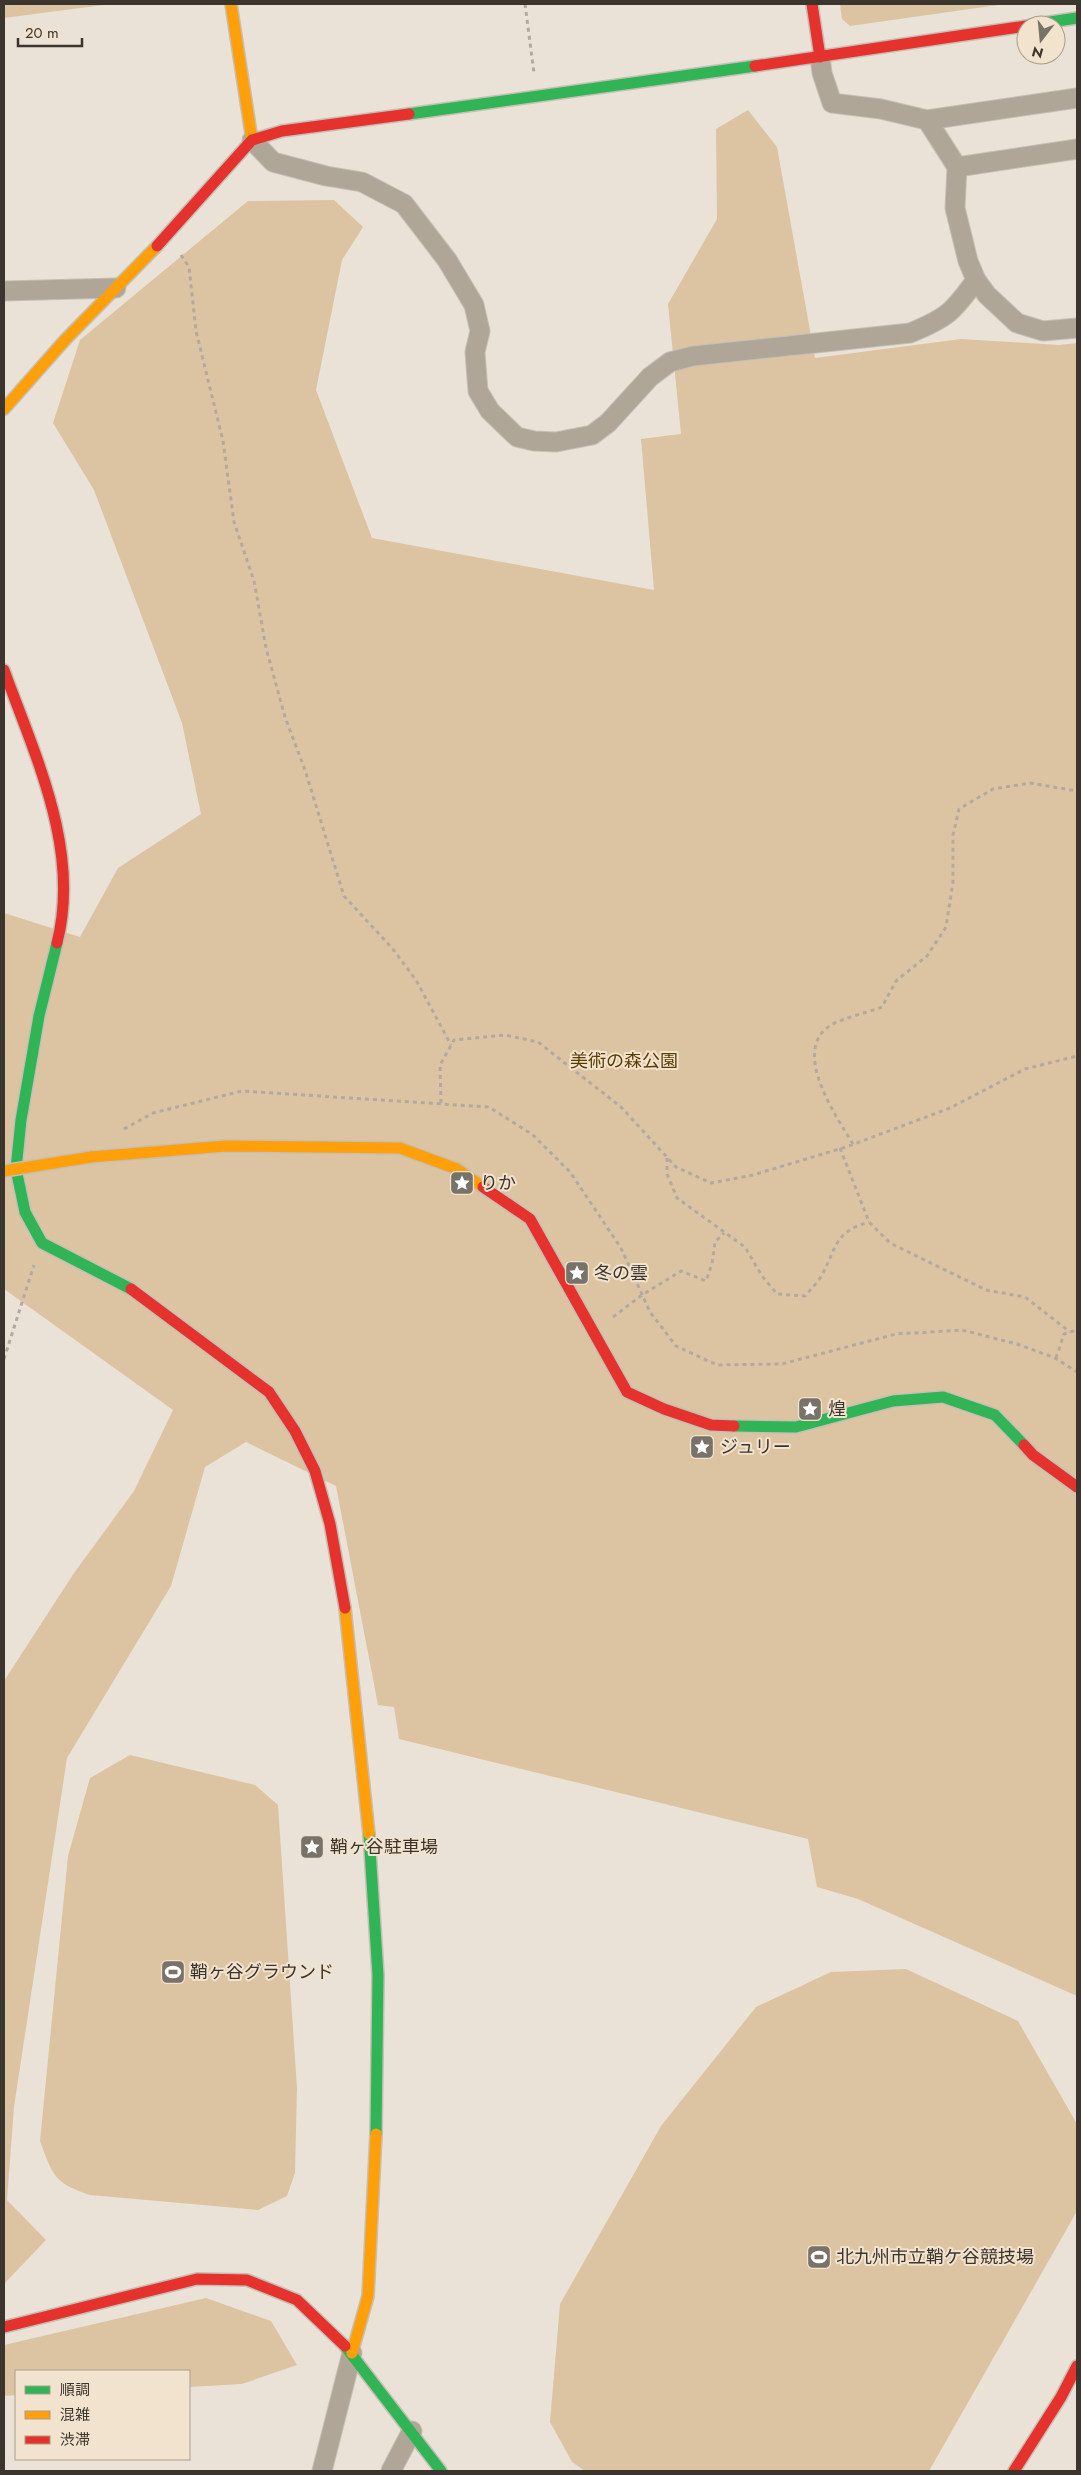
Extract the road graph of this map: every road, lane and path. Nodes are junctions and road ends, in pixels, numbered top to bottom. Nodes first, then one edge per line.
1 (232, 4) edge
2 (525, 4) edge
3 (812, 4) edge
4 (1016, 28) edge
5 (820, 57) junction
6 (535, 76) dead end
7 (1077, 98) edge
8 (928, 120) junction
9 (252, 140) junction
10 (1077, 149) edge
11 (957, 167) junction
12 (168, 234) junction
13 (976, 280) junction
14 (116, 288) junction
15 (4, 291) edge
16 (1077, 328) edge
17 (4, 409) edge
18 (4, 670) edge
19 (1077, 791) edge
20 (451, 1045) junction
21 (1077, 1056) edge
22 (441, 1103) junction
23 (853, 1144) junction
24 (840, 1148) junction
25 (115, 1155) junction
26 (667, 1157) junction
27 (4, 1171) edge
28 (869, 1222) junction
29 (724, 1233) junction
30 (42, 1243) junction
31 (642, 1295) junction
32 (1077, 1330) edge
33 (593, 1332) junction
34 (1070, 1332) junction
35 (1056, 1358) junction
36 (4, 1360) edge
37 (1077, 1372) edge
38 (1077, 1487) edge
39 (4, 2327) edge
40 (352, 2353) junction
41 (1077, 2366) edge
42 (412, 2431) junction
43 (322, 2471) edge
44 (391, 2471) edge
45 (441, 2471) edge
46 (1014, 2471) edge

1 - 9 street
2 - 6 path
3 - 5 street
4 - 5 street
5 - 8 street
5 - 9 street
7 - 8 street
8 - 11 street
9 - 12 street
9 - 13 street
10 - 11 street
11 - 13 street
12 - 14 street
12 - 20 path
13 - 16 street
14 - 15 street
14 - 17 street
18 - 30 street
19 - 23 path
20 - 22 path
20 - 26 path
21 - 23 path
22 - 25 path
22 - 31 path
23 - 24 path
24 - 26 path
24 - 28 path
25 - 27 street, bridge
25 - 33 street
26 - 29 path
28 - 29 path
28 - 34 path
29 - 31 path
30 - 36 path
30 - 40 street
31 - 33 path
31 - 35 path
32 - 34 path
33 - 38 street
34 - 35 path
35 - 37 path
39 - 40 street
40 - 42 street
40 - 43 street
41 - 46 street
42 - 44 street
42 - 45 street

